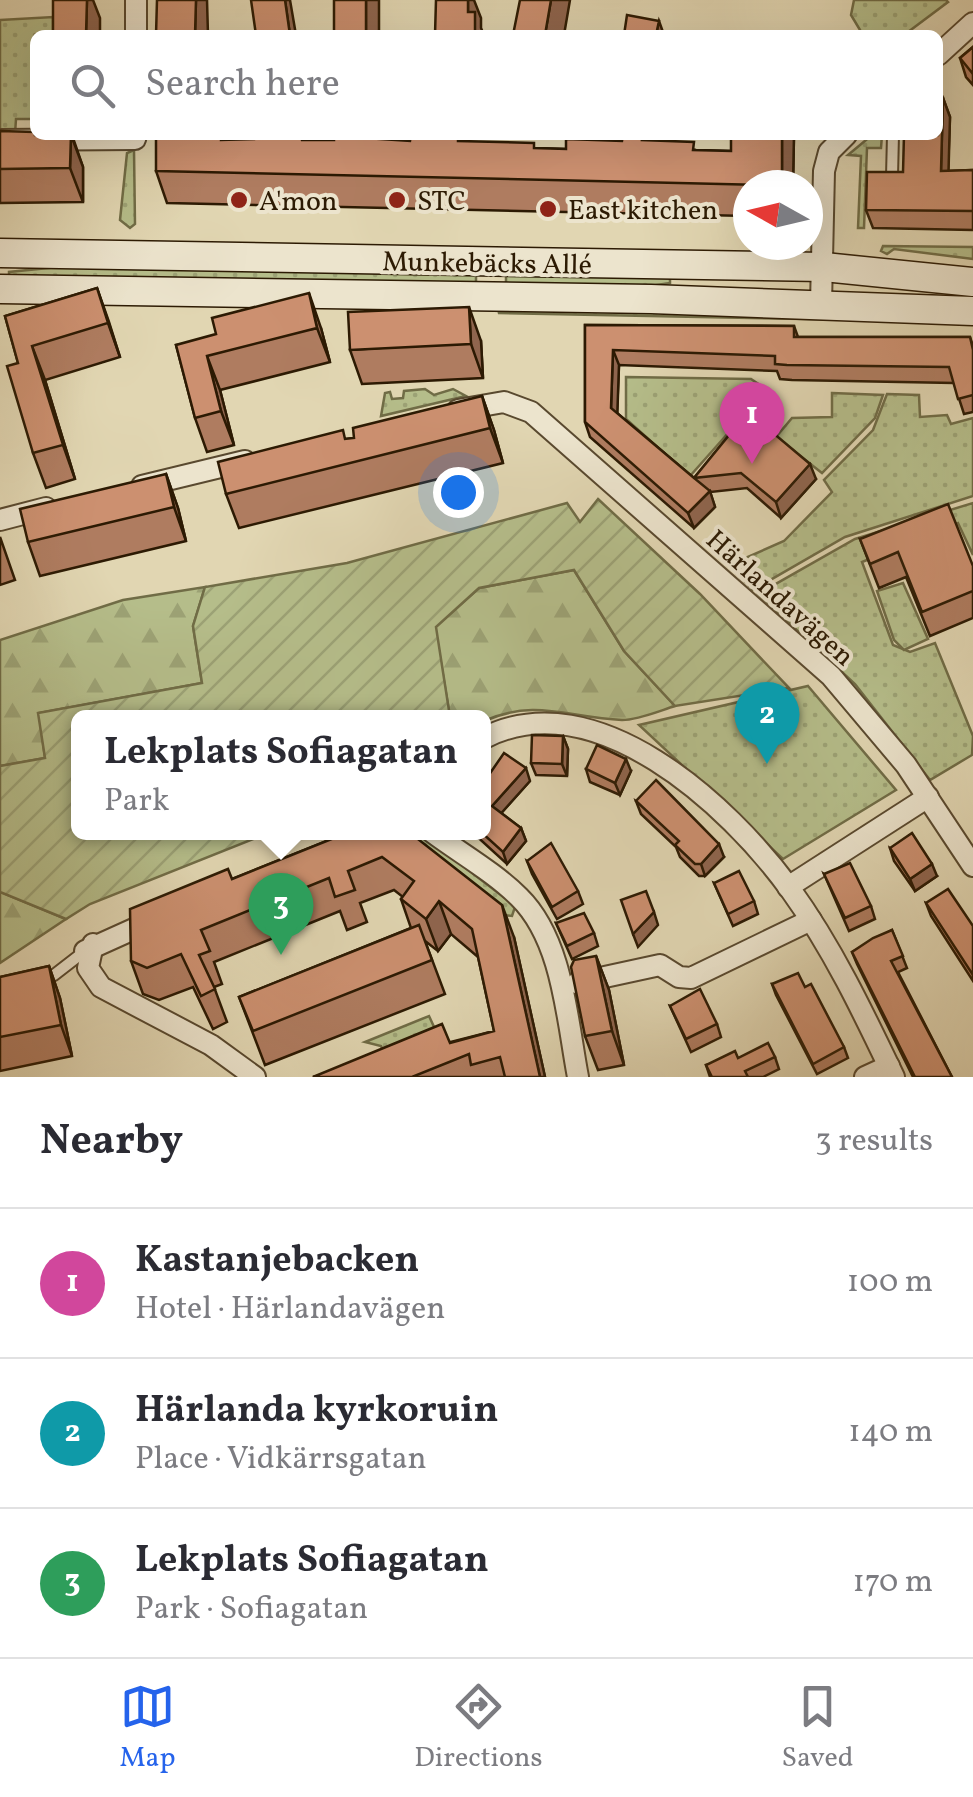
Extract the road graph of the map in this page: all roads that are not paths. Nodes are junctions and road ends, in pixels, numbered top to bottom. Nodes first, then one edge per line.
1 (136, 0) edge
2 (973, 23) edge
3 (136, 30) edge
4 (943, 50) edge
5 (0, 140) edge
6 (30, 140) edge
7 (841, 140) edge
8 (893, 140) edge
9 (892, 176) edge
10 (0, 253) edge
11 (824, 267) junction
12 (973, 282) edge
13 (0, 289) edge
14 (821, 304) junction
15 (973, 311) edge
16 (437, 414) edge
17 (260, 457) edge
18 (112, 492) edge
19 (62, 504) edge
20 (0, 520) edge
21 (491, 734) edge
22 (928, 797) junction
23 (443, 840) edge
24 (973, 866) edge
25 (788, 887) junction
26 (176, 911) edge
27 (811, 920) junction
28 (89, 948) junction
29 (18, 986) edge
30 (561, 986) junction
31 (891, 1072) edge
32 (255, 1077) edge
33 (578, 1077) edge
34 (866, 1077) edge

1 - 3 street
2 - 4 street
5 - 6 street
7 - 11 street
8 - 9 lane
10 - 11 street, Munkebäcks Allé
11 - 12 street, Munkebäcks Allé
11 - 14 street
13 - 14 street, Munkebäcks Allé
14 - 15 street, Munkebäcks Allé
16 - 22 street, Härlandavägen
17 - 18 street
19 - 20 street
21 - 25 street
22 - 24 street, Härlandavägen
22 - 25 street
23 - 30 street
25 - 27 street
26 - 28 street
27 - 30 street
27 - 31 street
28 - 29 lane
28 - 32 street
30 - 33 street
31 - 34 street

